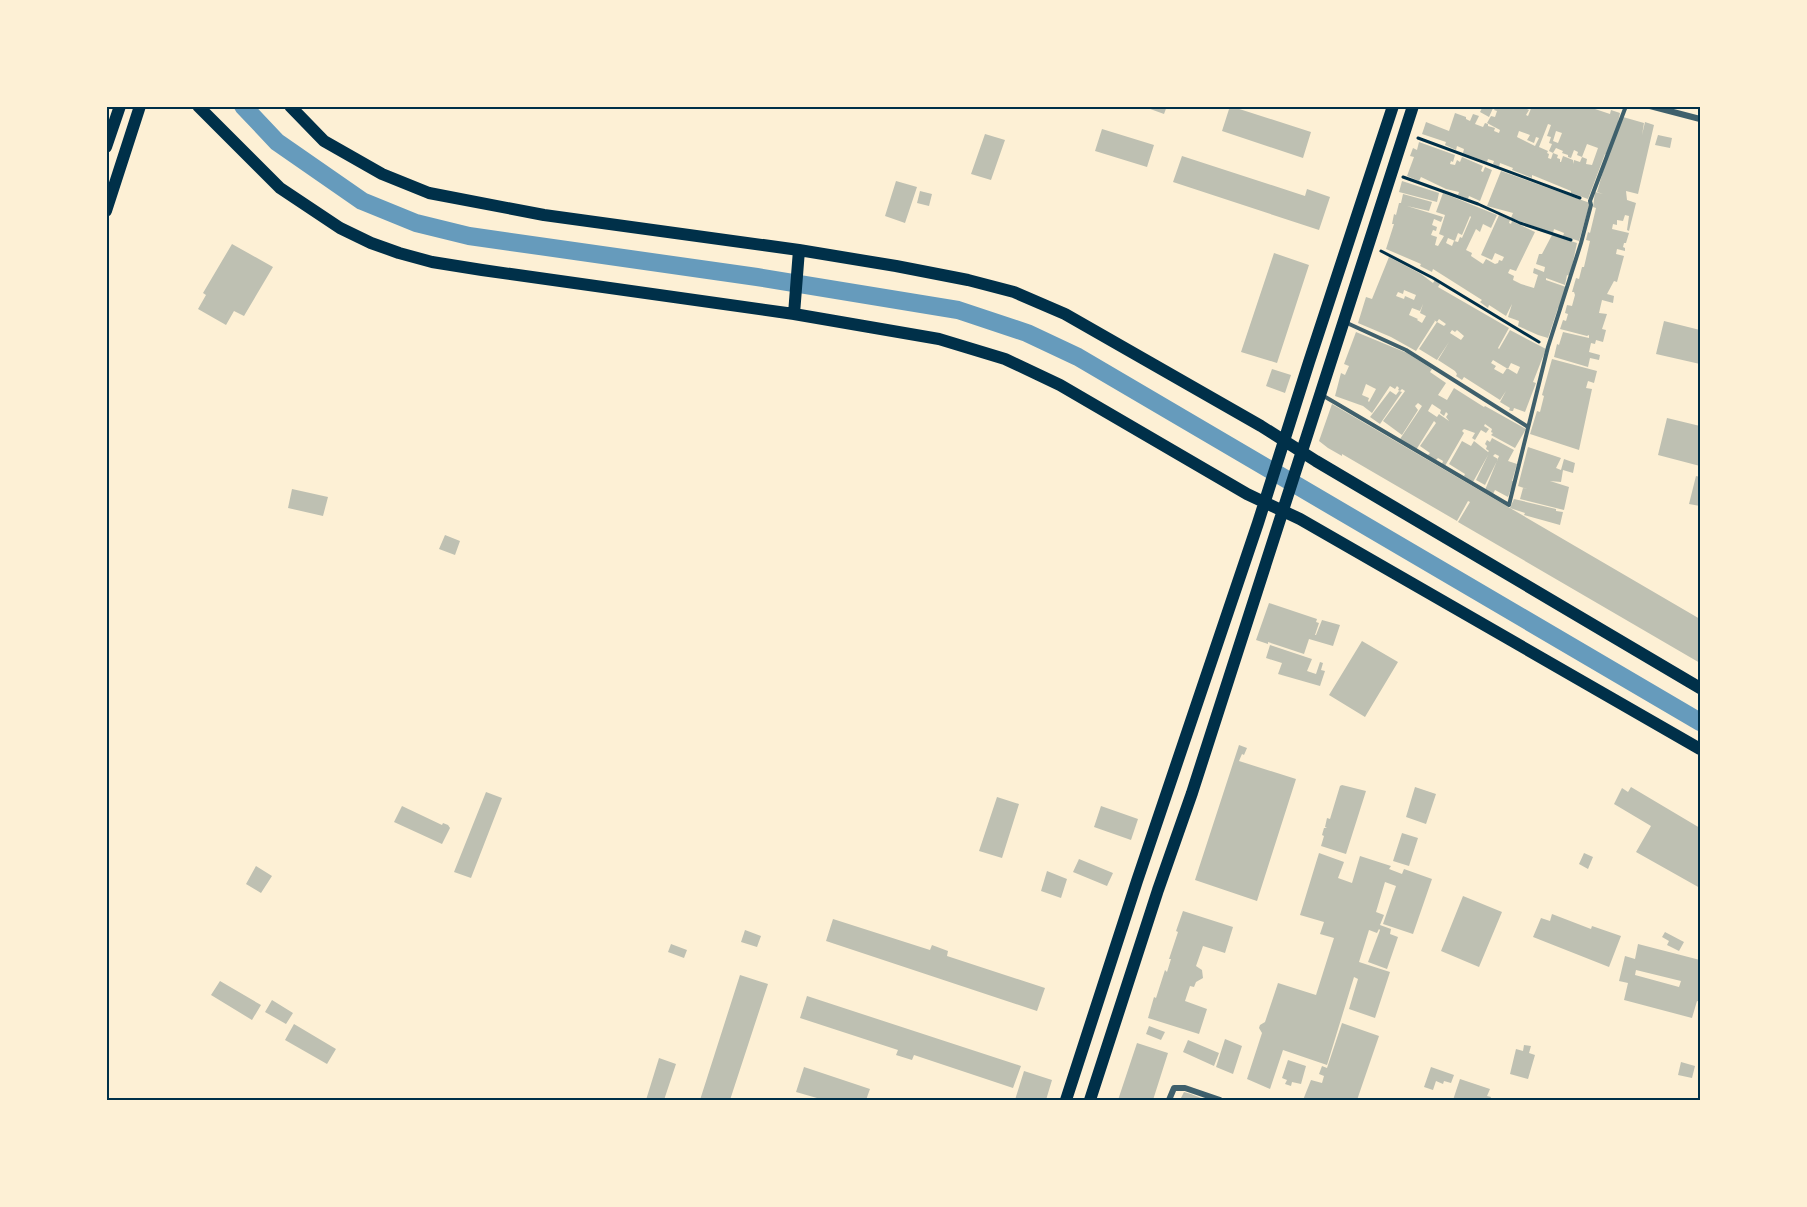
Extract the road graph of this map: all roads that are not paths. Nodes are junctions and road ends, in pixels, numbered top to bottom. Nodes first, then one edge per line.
1 (120, 106) edge
2 (140, 106) edge
3 (198, 106) edge
4 (290, 106) edge
5 (1393, 106) edge
6 (1413, 106) edge
7 (1626, 106) edge
8 (1650, 106) edge
9 (1701, 119) edge
10 (106, 147) edge
11 (106, 211) edge
12 (799, 256) junction
13 (795, 309) junction
14 (1344, 322) junction
15 (1321, 394) junction
16 (1528, 428) junction
17 (1284, 441) junction
18 (1302, 452) junction
19 (1264, 502) junction
20 (1282, 510) junction
21 (1701, 688) edge
22 (1701, 750) edge
23 (1137, 881) junction
24 (1158, 890) junction
25 (1066, 1101) edge
26 (1090, 1101) edge
27 (1169, 1101) edge
28 (1220, 1101) edge

1 - 10 main road
2 - 11 main road
3 - 13 main road
4 - 12 main road
5 - 17 main road
6 - 14 main road
7 - 16 lane
8 - 9 street
12 - 13 main road
12 - 17 main road
13 - 19 main road
14 - 15 main road
14 - 16 lane
15 - 16 lane
15 - 18 main road
17 - 18 main road
17 - 19 main road
18 - 20 main road
18 - 21 main road
19 - 20 main road
19 - 23 main road
20 - 22 main road
20 - 24 main road
23 - 24 main road
23 - 25 main road
24 - 26 main road
27 - 28 street

